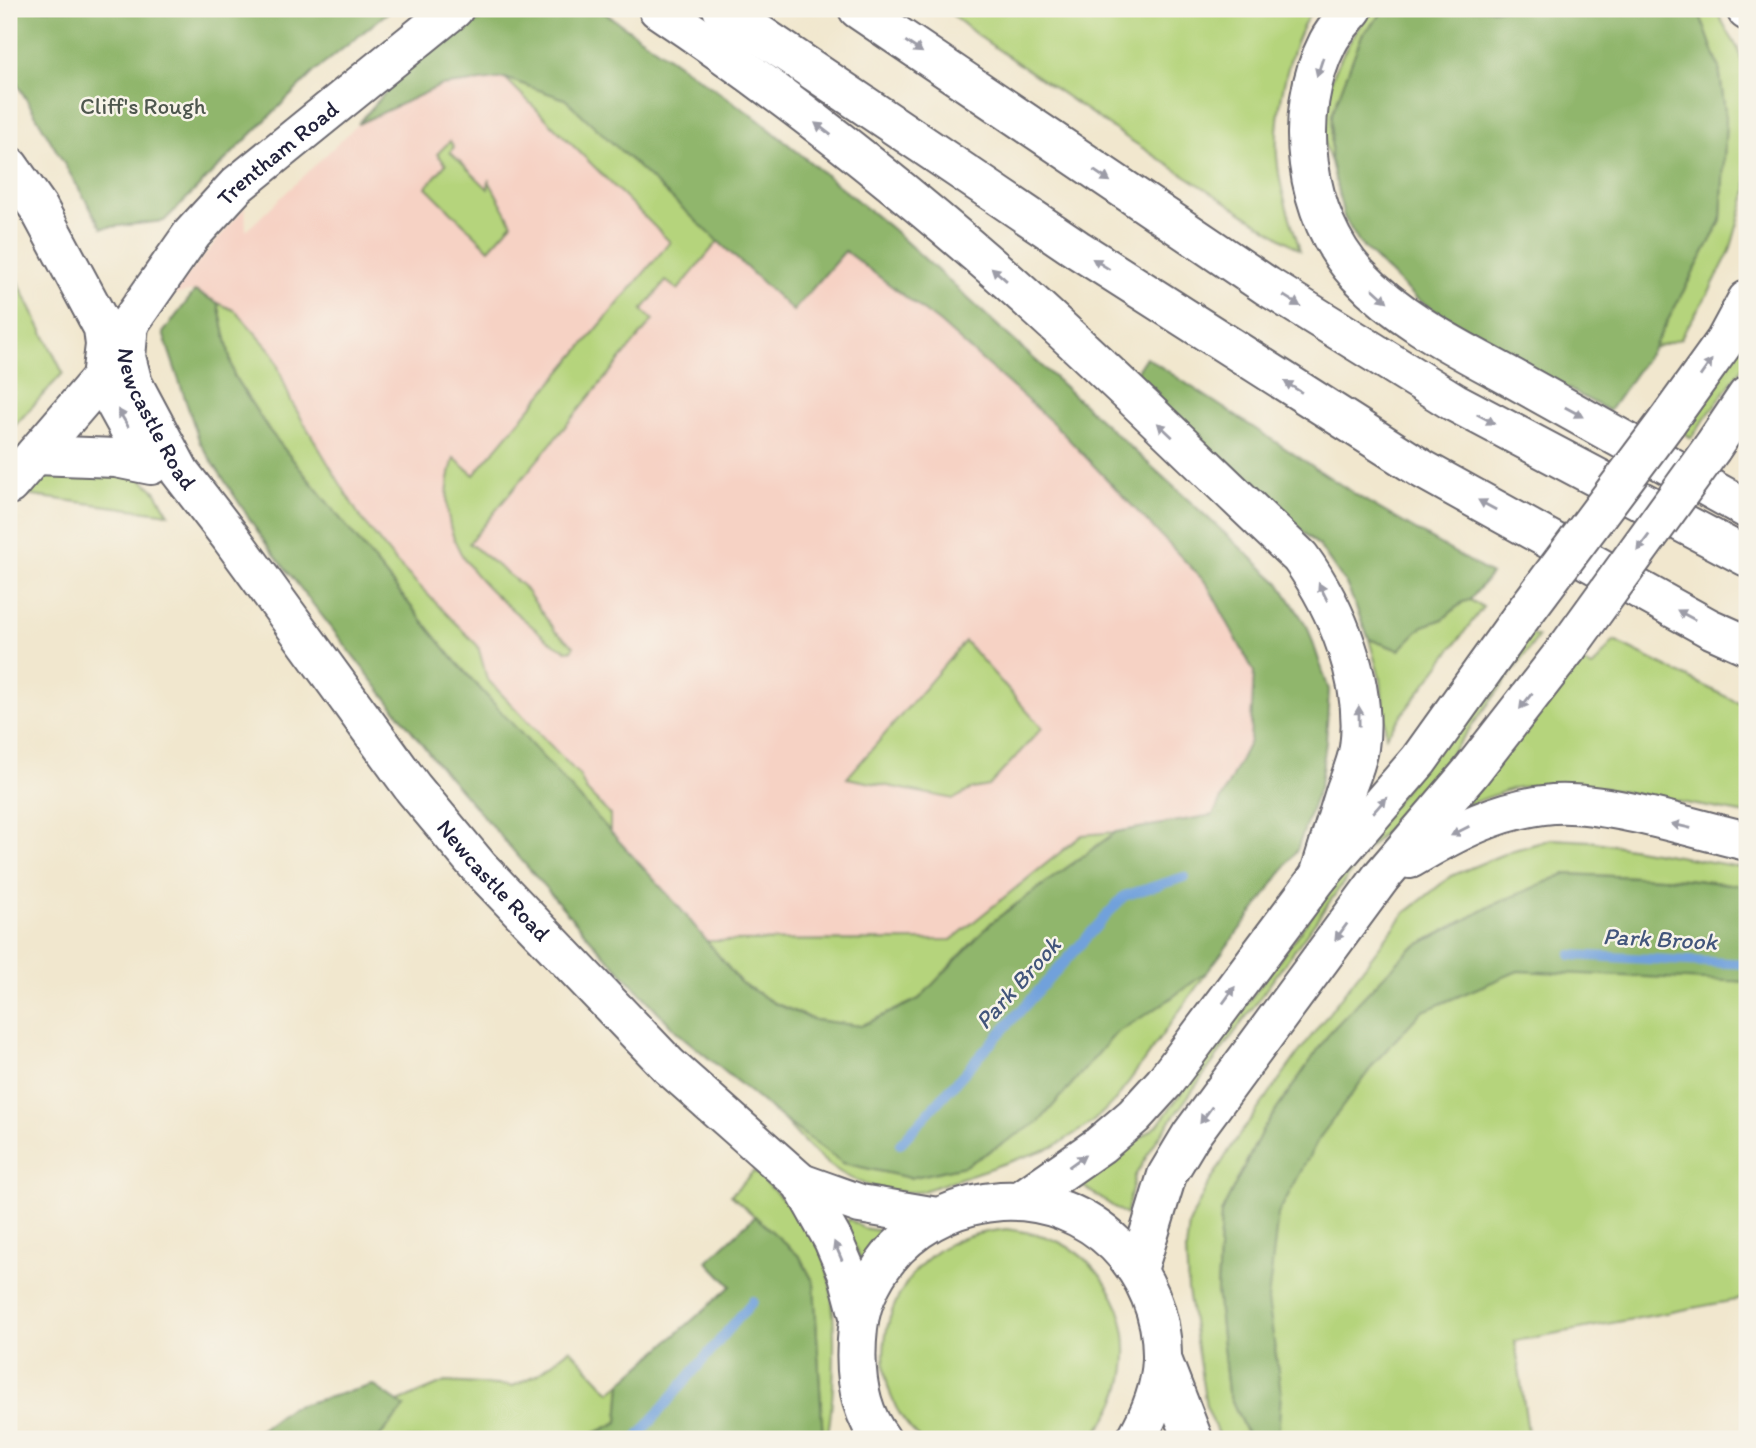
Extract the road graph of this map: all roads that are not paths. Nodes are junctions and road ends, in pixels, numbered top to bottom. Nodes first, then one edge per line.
1 (454, 9) edge
2 (658, 9) edge
3 (722, 9) edge
4 (858, 9) edge
5 (1353, 9) edge
6 (9, 158) edge
7 (9, 166) edge
8 (9, 185) edge
9 (1747, 300) edge
10 (129, 324) junction
11 (101, 378) junction
12 (1747, 396) edge
13 (35, 455) junction
14 (151, 466) junction
15 (9, 485) edge
16 (1747, 509) edge
17 (231, 538) junction
18 (1747, 557) edge
19 (1747, 645) edge
20 (1747, 841) edge
21 (1319, 876) junction
22 (1381, 877) junction
23 (801, 1183) junction
24 (1021, 1200) junction
25 (937, 1217) junction
26 (1138, 1270) junction
27 (859, 1316) junction
28 (1162, 1359) junction
29 (868, 1428) edge
30 (1136, 1439) edge
31 (1193, 1439) edge

1 - 10 main road, Trentham Road
21 -> 2 main road
19 -> 3 main road
4 -> 18 main road
5 -> 16 main road
6 - 10 main road, Newcastle Road
7 - 11 main road, Newcastle Road
8 - 11 main road, Newcastle Road
21 -> 9 main road, bridge
10 - 11 main road, Trentham Road
10 - 17 main road, Newcastle Road
11 - 13 main road, Trentham Road
14 -> 11 main road, Newcastle Road
12 -> 22 main road, bridge
13 - 14 main road
13 - 15 main road, Trentham Road
14 - 17 main road, Newcastle Road
17 - 23 main road, Newcastle Road
20 -> 22 main road
24 -> 21 main road
22 -> 26 main road
23 - 25 main road, Newcastle Road
27 -> 23 main road, Newcastle Road
24 - 25 main road
24 - 26 main road
25 - 27 main road
26 - 28 main road
27 - 29 main road
28 - 30 main road
28 - 31 main road

